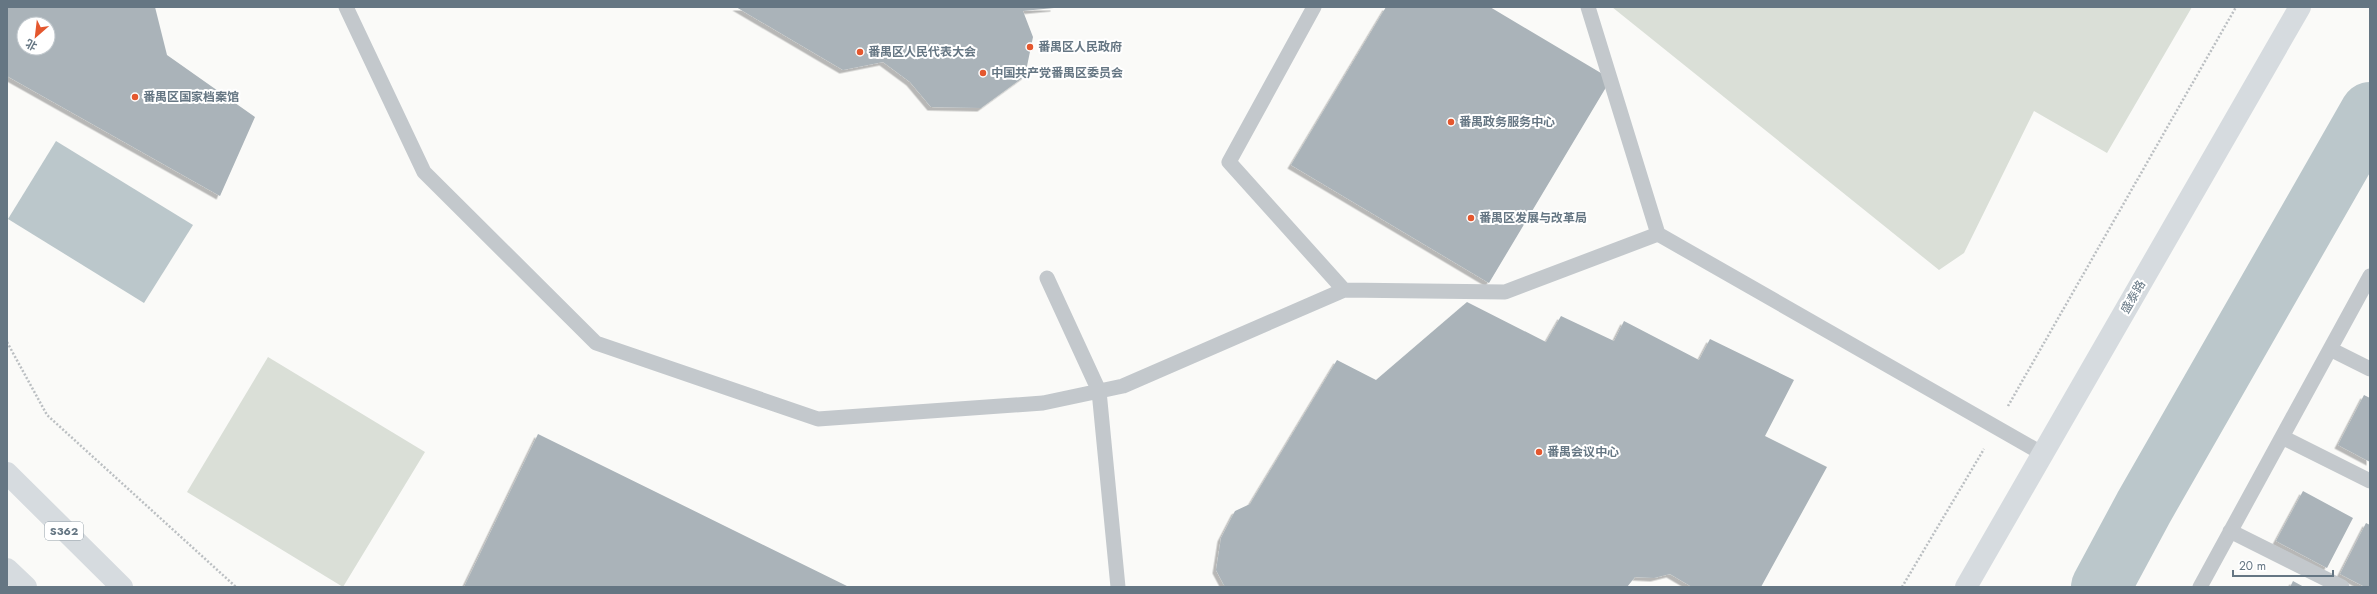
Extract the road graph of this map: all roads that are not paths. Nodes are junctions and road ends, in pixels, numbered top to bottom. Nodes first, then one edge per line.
1 (346, 7) edge
2 (1314, 7) edge
3 (1588, 7) edge
4 (2300, 7) edge
5 (1658, 234) junction
6 (2370, 276) edge
7 (1047, 278) dead end
8 (1344, 290) junction
9 (2330, 349) junction
10 (2370, 369) edge
11 (1099, 391) junction
12 (2282, 436) junction
13 (2043, 454) junction
14 (7, 474) edge
15 (2370, 481) edge
16 (2230, 531) junction
17 (7, 569) edge
18 (26, 587) edge
19 (122, 587) edge
20 (1118, 587) edge
21 (1966, 587) edge
22 (2200, 587) edge
23 (2342, 587) edge

1 - 11 lane
2 - 8 lane
3 - 5 lane
4 - 13 street, 盛泰路
5 - 8 lane
5 - 13 lane
6 - 9 lane
7 - 11 lane
8 - 11 lane
9 - 10 lane
9 - 12 lane
11 - 20 lane
12 - 15 lane
12 - 16 lane
13 - 21 street, 盛泰路
14 - 19 street, S362
16 - 22 lane
16 - 23 lane
17 - 18 street

